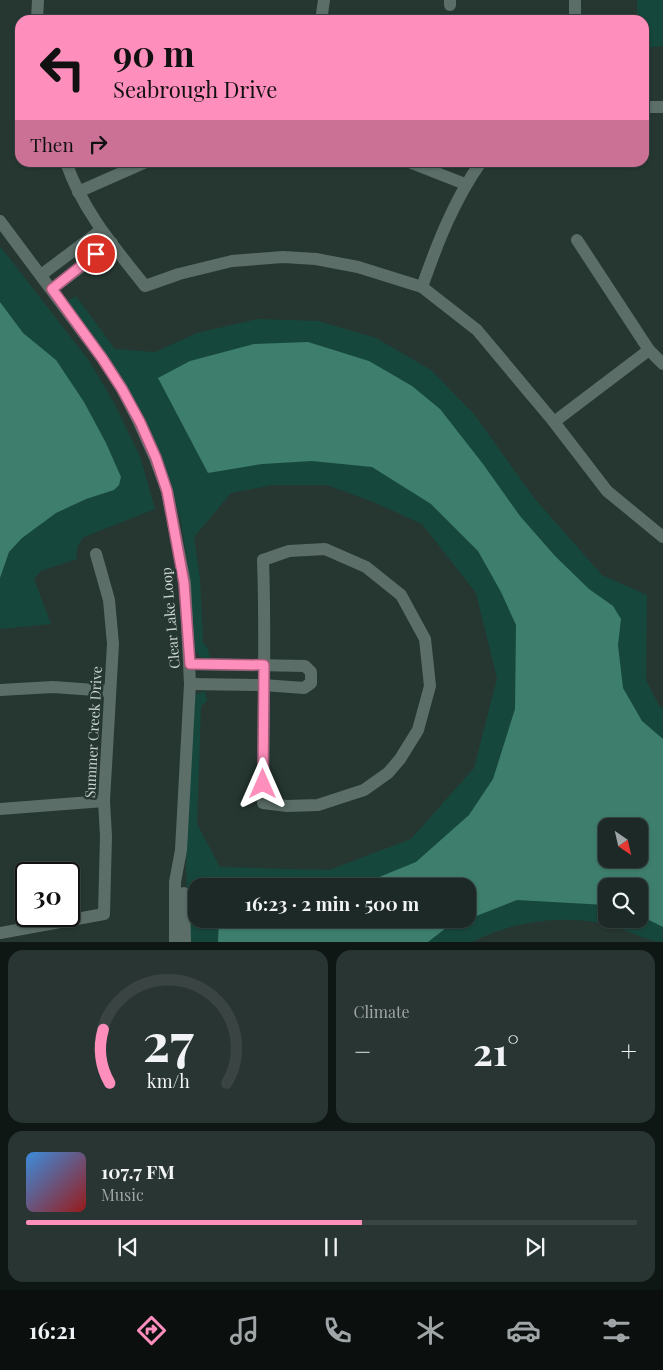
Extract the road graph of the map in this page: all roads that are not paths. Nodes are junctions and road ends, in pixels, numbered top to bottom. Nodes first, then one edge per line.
1 (38, 0) edge
2 (324, 0) edge
3 (575, 0) edge
4 (322, 14) dead end
5 (37, 15) edge
6 (575, 15) edge
7 (649, 107) edge
8 (663, 107) edge
9 (68, 167) edge
10 (135, 167) edge
11 (422, 167) edge
12 (477, 167) edge
13 (465, 184) junction
14 (78, 192) junction
15 (0, 221) edge
16 (101, 230) junction
17 (577, 240) dead end
18 (112, 243) junction
19 (41, 274) junction
20 (422, 287) junction
21 (52, 289) junction
22 (650, 350) junction
23 (663, 364) edge
24 (554, 422) junction
25 (663, 537) edge
26 (96, 554) dead end
27 (190, 664) junction
28 (264, 665) junction
29 (190, 684) junction
30 (263, 685) junction
31 (0, 690) edge
32 (109, 691) junction
33 (104, 801) junction
34 (0, 808) edge
35 (181, 850) junction
36 (0, 933) edge
37 (176, 942) edge
38 (185, 942) edge

1 - 5 street
2 - 4 street
3 - 6 street
7 - 8 street
9 - 14 street
10 - 14 street
11 - 13 street
12 - 13 street
13 - 20 street
14 - 16 street
15 - 19 street, Clear Lake Loop
16 - 18 street
16 - 19 street
17 - 22 street
18 - 20 street
18 - 21 street
19 - 21 street, Clear Lake Loop
20 - 24 street
21 - 27 street, Clear Lake Loop
22 - 23 street
22 - 24 street
24 - 25 street
26 - 32 street, Summer Creek Drive
27 - 28 street
27 - 29 street, Clear Lake Loop
28 - 30 street
28 - 30 street
28 - 30 street
29 - 30 street
29 - 35 street, Clear Lake Loop
31 - 32 street
32 - 33 street, Summer Creek Drive
33 - 34 street
33 - 36 street, Summer Creek Drive
35 - 37 street, Clear Lake Loop
35 - 38 street

